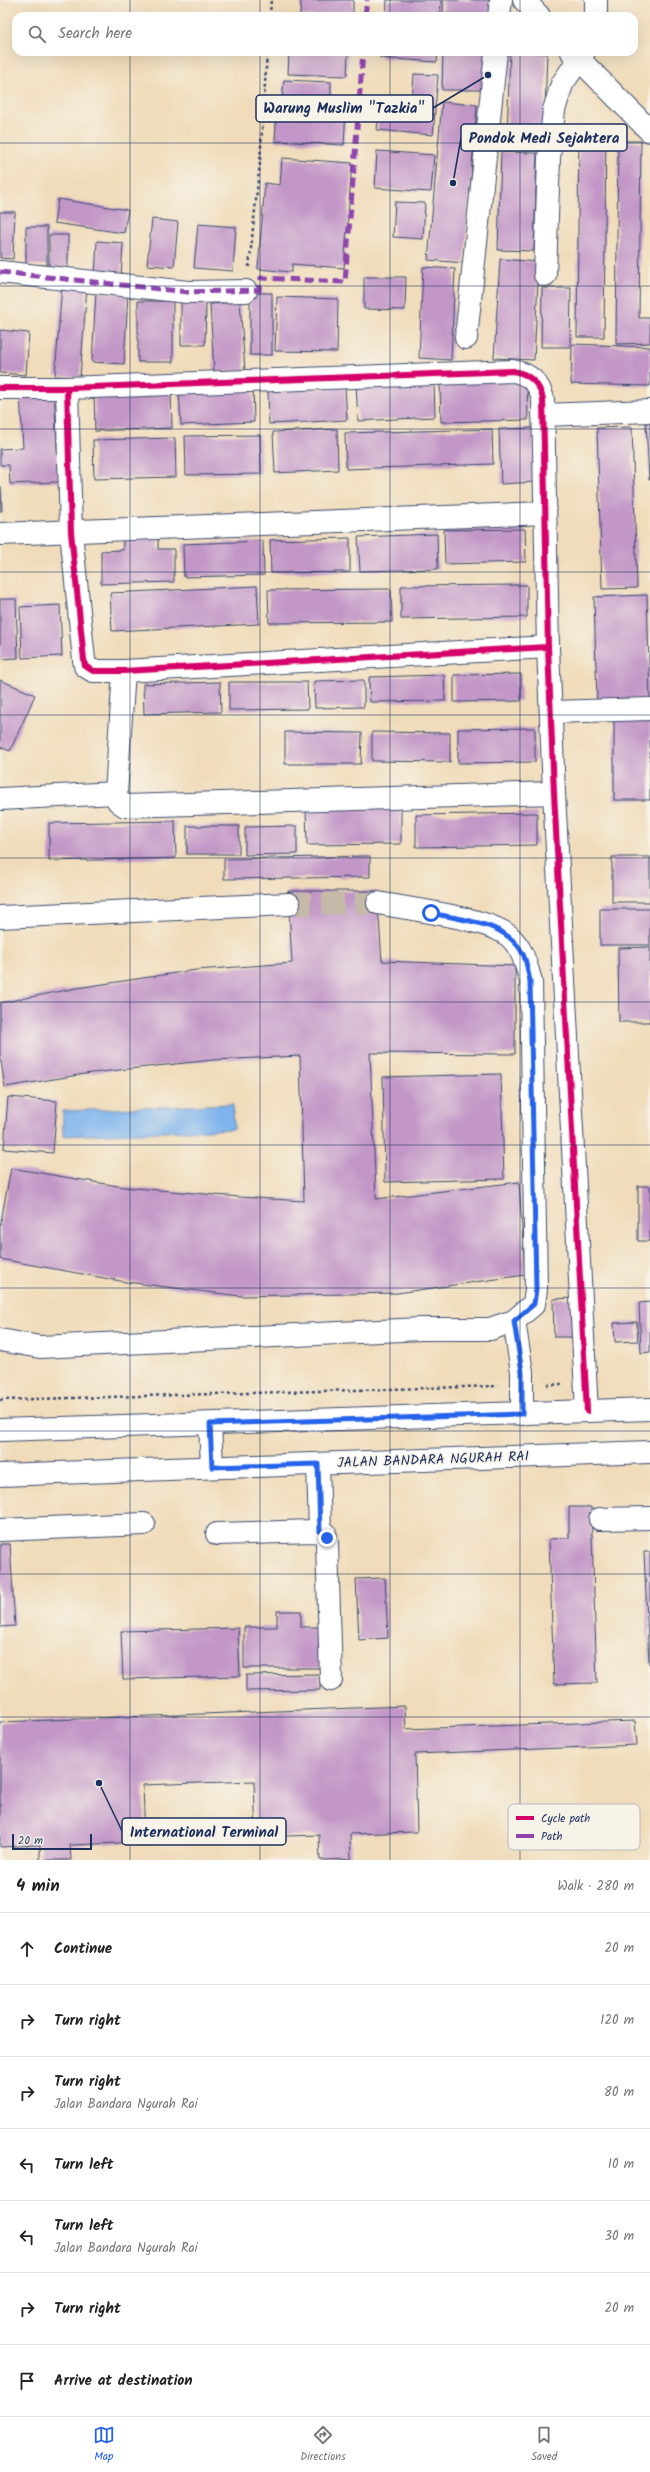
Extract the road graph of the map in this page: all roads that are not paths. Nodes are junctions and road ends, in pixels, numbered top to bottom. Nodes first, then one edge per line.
1 (501, 0) edge
2 (524, 0) edge
3 (596, 0) edge
4 (500, 12) edge
5 (535, 12) edge
6 (596, 12) edge
7 (496, 56) edge
8 (578, 56) edge
9 (580, 56) edge
10 (650, 131) edge
11 (0, 272) edge
12 (545, 275) dead end
13 (246, 291) road end
14 (466, 338) dead end
15 (0, 388) edge
16 (67, 388) junction
17 (650, 411) edge
18 (543, 415) junction
19 (545, 513) junction
20 (71, 532) junction
21 (0, 534) edge
22 (548, 647) junction
23 (124, 671) junction
24 (650, 709) edge
25 (552, 712) junction
26 (116, 793) junction
27 (554, 793) junction
28 (0, 799) edge
29 (289, 904) tunnel mouth
30 (378, 904) tunnel mouth
31 (0, 917) edge
32 (514, 1321) junction
33 (0, 1340) edge
34 (650, 1409) edge
35 (587, 1410) junction
36 (522, 1414) junction
37 (210, 1424) junction
38 (0, 1430) edge
39 (650, 1452) edge
40 (318, 1464) junction
41 (212, 1467) junction
42 (0, 1475) edge
43 (650, 1518) edge
44 (600, 1519) dead end
45 (144, 1524) dead end
46 (0, 1530) edge
47 (320, 1532) junction
48 (217, 1534) dead end
49 (330, 1680) dead end

1 - 4 street
2 - 5 street
3 - 6 street
7 - 14 street
8 - 12 street
9 - 10 street
11 - 13 street
15 - 16 street
16 - 18 street
16 - 20 street
17 - 18 street
18 - 19 street
19 - 20 street
19 - 22 street
20 - 21 street
20 - 23 street
22 - 23 street
22 - 25 street
23 - 26 street
24 - 25 street
25 - 27 street
26 - 27 street
26 - 28 street
27 - 35 street
29 - 31 street
30 - 32 street
32 - 33 street
32 - 36 street
34 - 35 street
35 - 36 street
36 - 37 street
37 - 38 street
37 - 41 street
39 - 40 street, JALAN BANDARA NGURAH RAI
40 - 41 street, JALAN BANDARA NGURAH RAI
40 - 47 street
41 - 42 street, JALAN BANDARA NGURAH RAI
43 - 44 street
45 - 46 street
47 - 48 street
47 - 49 street

